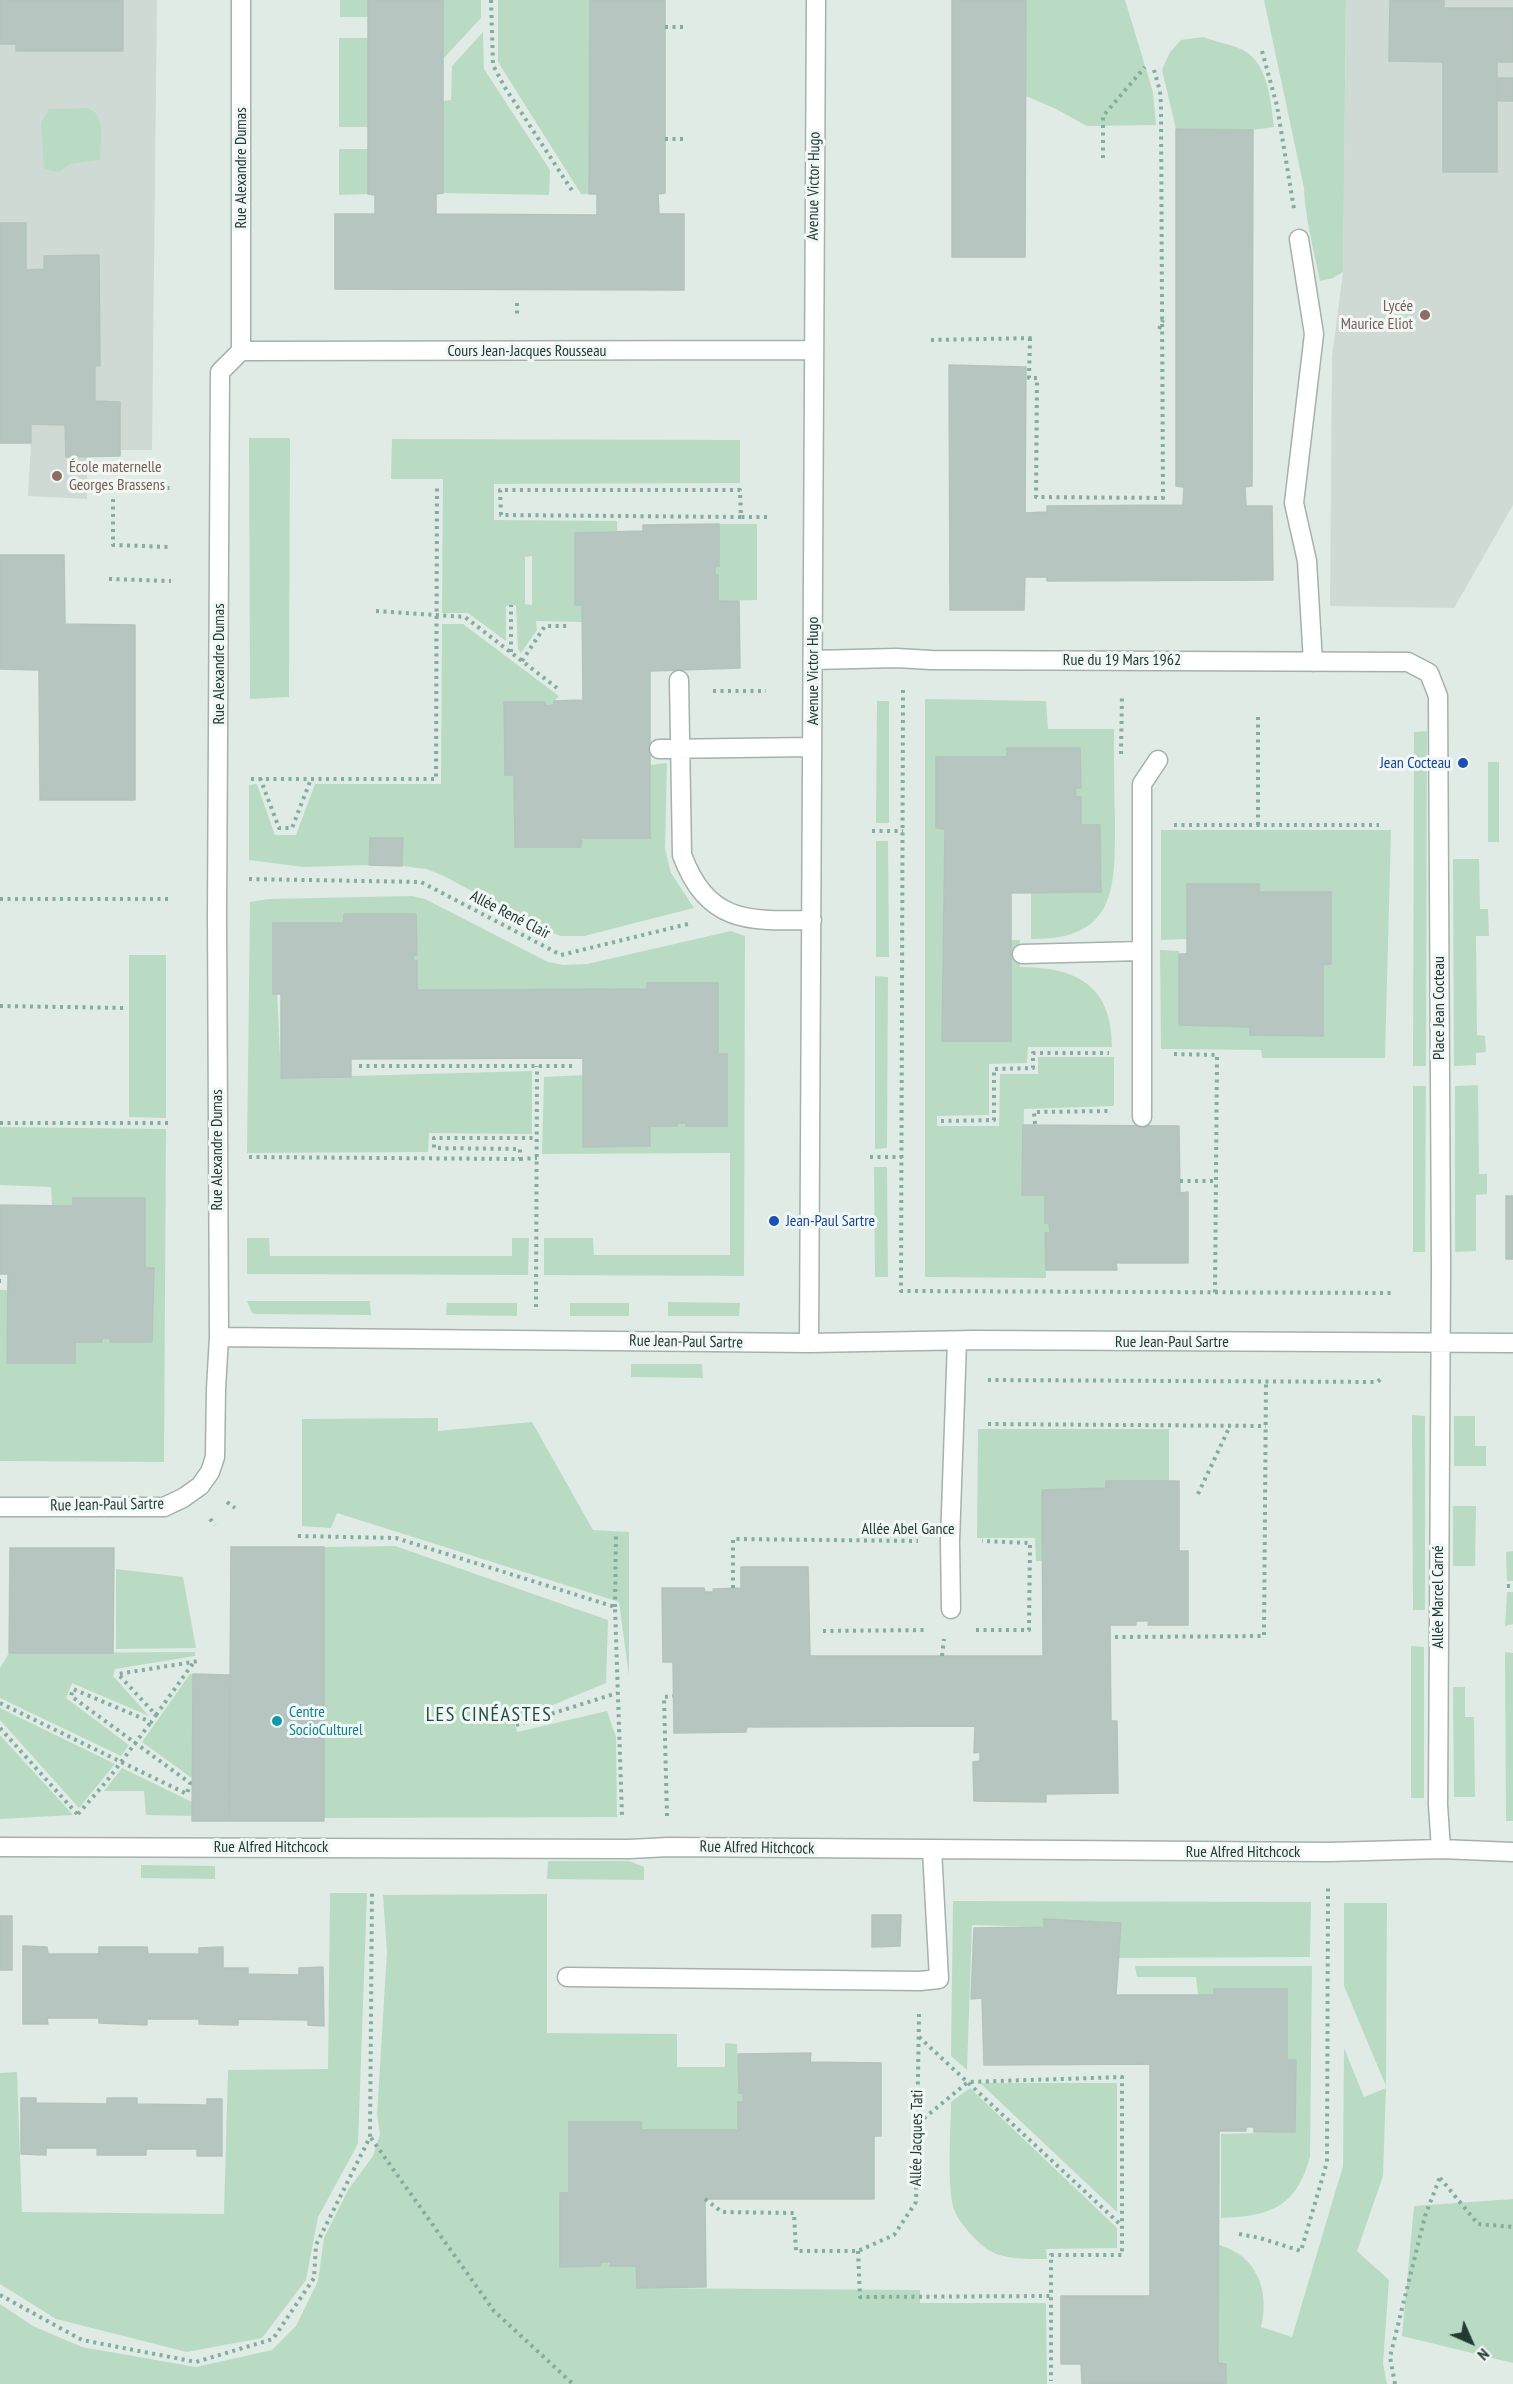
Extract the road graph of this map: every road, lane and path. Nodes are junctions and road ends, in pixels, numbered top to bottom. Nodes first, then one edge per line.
1 (241, 0) edge
2 (491, 0) edge
3 (816, 0) edge
4 (665, 27) dead end
5 (683, 27) dead end
6 (1262, 51) dead end
7 (1145, 67) dead end
8 (1154, 70) dead end
9 (665, 139) dead end
10 (685, 139) dead end
11 (1103, 158) dead end
12 (573, 192) dead end
13 (1299, 239) joint
14 (1164, 320) junction
15 (1159, 329) dead end
16 (931, 340) dead end
17 (814, 350) junction
18 (241, 351) junction
19 (437, 485) dead end
20 (114, 487) dead end
21 (171, 488) dead end
22 (113, 499) dead end
23 (741, 517) junction
24 (767, 517) dead end
25 (170, 547) dead end
26 (109, 579) dead end
27 (171, 581) dead end
28 (511, 605) dead end
29 (376, 611) dead end
30 (438, 615) junction
31 (570, 626) dead end
32 (511, 652) junction
33 (813, 660) junction
34 (522, 661) junction
35 (1313, 662) junction
36 (1429, 673) joint
37 (679, 680) dead end
38 (557, 688) dead end
39 (903, 690) dead end
40 (1258, 713) dead end
41 (812, 747) junction
42 (659, 749) dead end
43 (680, 749) junction
44 (1158, 760) dead end
45 (260, 778) junction
46 (242, 779) dead end
47 (311, 779) junction
48 (1142, 825) junction
49 (1258, 825) junction
50 (1379, 825) dead end
51 (872, 831) dead end
52 (903, 831) junction
53 (242, 879) dead end
54 (0, 898) edge
55 (170, 899) dead end
56 (812, 920) junction
57 (694, 923) dead end
58 (1142, 951) junction
59 (1022, 954) dead end
60 (0, 1006) edge
61 (126, 1008) dead end
62 (1142, 1054) junction
63 (359, 1066) dead end
64 (537, 1066) junction
65 (575, 1066) dead end
66 (1142, 1117) dead end
67 (941, 1121) dead end
68 (0, 1123) edge
69 (170, 1123) dead end
70 (537, 1138) junction
71 (241, 1157) dead end
72 (870, 1157) dead end
73 (902, 1157) junction
74 (537, 1158) junction
75 (520, 1159) junction
76 (1180, 1181) dead end
77 (1216, 1181) junction
78 (1215, 1293) junction
79 (1394, 1293) dead end
80 (536, 1309) dead end
81 (219, 1337) junction
82 (957, 1341) junction
83 (809, 1343) junction
84 (1513, 1343) edge
85 (1439, 1344) junction
86 (1387, 1374) dead end
87 (955, 1380) junction
88 (1266, 1382) junction
89 (985, 1424) dead end
90 (1230, 1426) junction
91 (1266, 1426) junction
92 (1198, 1494) dead end
93 (0, 1507) edge
94 (616, 1532) dead end
95 (298, 1536) dead end
96 (951, 1541) junction
97 (1507, 1586) dead end
98 (1513, 1586) edge
99 (733, 1588) dead end
100 (615, 1607) junction
101 (951, 1609) dead end
102 (1115, 1637) dead end
103 (617, 1693) junction
104 (673, 1696) dead end
105 (0, 1703) edge
106 (156, 1715) junction
107 (151, 1722) junction
108 (516, 1725) dead end
109 (0, 1728) edge
110 (135, 1743) junction
111 (122, 1762) junction
112 (78, 1814) junction
113 (622, 1817) dead end
114 (78, 1824) dead end
115 (668, 1826) dead end
116 (0, 1847) edge
117 (1441, 1849) junction
118 (932, 1850) junction
119 (1513, 1852) edge
120 (1328, 1888) dead end
121 (372, 1892) dead end
122 (567, 1977) dead end
123 (920, 1981) junction
124 (919, 2036) junction
125 (968, 2082) junction
126 (918, 2123) junction
127 (370, 2137) junction
128 (705, 2199) dead end
129 (1122, 2226) junction
130 (1513, 2227) edge
131 (1239, 2234) dead end
132 (858, 2251) junction
133 (0, 2295) edge
134 (1050, 2296) junction
135 (1051, 2381) dead end
136 (573, 2384) edge
137 (1395, 2384) edge

1 - 18 street, Rue Alexandre Dumas
2 - 12 path
3 - 17 street, Avenue Victor Hugo
4 - 5 path
6 - 13 path
7 - 11 path
8 - 14 path
9 - 10 path
13 - 35 street
14 - 15 path
14 - 16 path
17 - 18 street, Cours Jean-Jacques Rousseau
17 - 33 street, Avenue Victor Hugo
18 - 81 street, Rue Alexandre Dumas
19 - 30 path
20 - 21 path
22 - 25 path
23 - 23 path
23 - 24 path
26 - 27 path
28 - 32 path
29 - 30 path
30 - 32 path
30 - 47 path
31 - 34 path
32 - 34 path
33 - 35 street, Rue du 19 Mars 1962
33 - 41 street, Avenue Victor Hugo
34 - 38 path
35 - 36 street, Rue du 19 Mars 1962
36 - 85 street, Place Jean Cocteau
37 - 43 street
39 - 52 path
40 - 49 path
41 - 43 street
41 - 56 street, Avenue Victor Hugo
42 - 43 street
43 - 56 street
44 - 48 street
45 - 46 path
45 - 47 path
45 - 47 path
48 - 49 path
48 - 58 street
49 - 50 path
51 - 52 path
52 - 73 path
53 - 57 path, Allée René Clair
54 - 55 path
56 - 83 street, Avenue Victor Hugo
58 - 59 street
58 - 62 street
60 - 61 path
62 - 66 street
62 - 67 path
62 - 77 path
63 - 64 path
64 - 65 path
64 - 70 path
68 - 69 path
70 - 74 path
70 - 75 path
71 - 75 path
72 - 73 path
73 - 78 path
74 - 75 path
74 - 80 path
76 - 77 path
77 - 78 path
78 - 79 path
81 - 83 street, Rue Jean-Paul Sartre
81 - 93 street, Rue Jean-Paul Sartre
82 - 83 street, Rue Jean-Paul Sartre
82 - 85 street, Rue Jean-Paul Sartre
82 - 87 street
84 - 85 street, Rue Jean-Paul Sartre
85 - 117 street, Allée Marcel Carné
86 - 88 path
87 - 88 path
87 - 96 street
88 - 91 path
89 - 90 path
90 - 91 path
90 - 92 path
91 - 102 path
94 - 100 path
95 - 100 path
96 - 99 path, Allée Abel Gance
96 - 101 street
97 - 98 path
100 - 103 path
103 - 108 path
103 - 113 path
104 - 115 path
105 - 111 path
106 - 106 path
106 - 107 path
107 - 110 path
107 - 110 path
109 - 112 path
110 - 111 path
110 - 111 path
111 - 112 path
112 - 114 path
116 - 118 street, Rue Alfred Hitchcock
117 - 118 street, Rue Alfred Hitchcock
117 - 119 street, Rue Alfred Hitchcock
118 - 123 street
120 - 131 path
121 - 127 path
122 - 123 street
123 - 124 path, Allée Jacques Tati
124 - 125 path
124 - 126 path, Allée Jacques Tati
125 - 126 path
125 - 129 path
125 - 129 path
126 - 132 path, Allée Jacques Tati
127 - 133 path
127 - 136 path
128 - 132 path, Allée Jacques Tati
129 - 134 path
130 - 137 path
132 - 134 path
134 - 135 path

